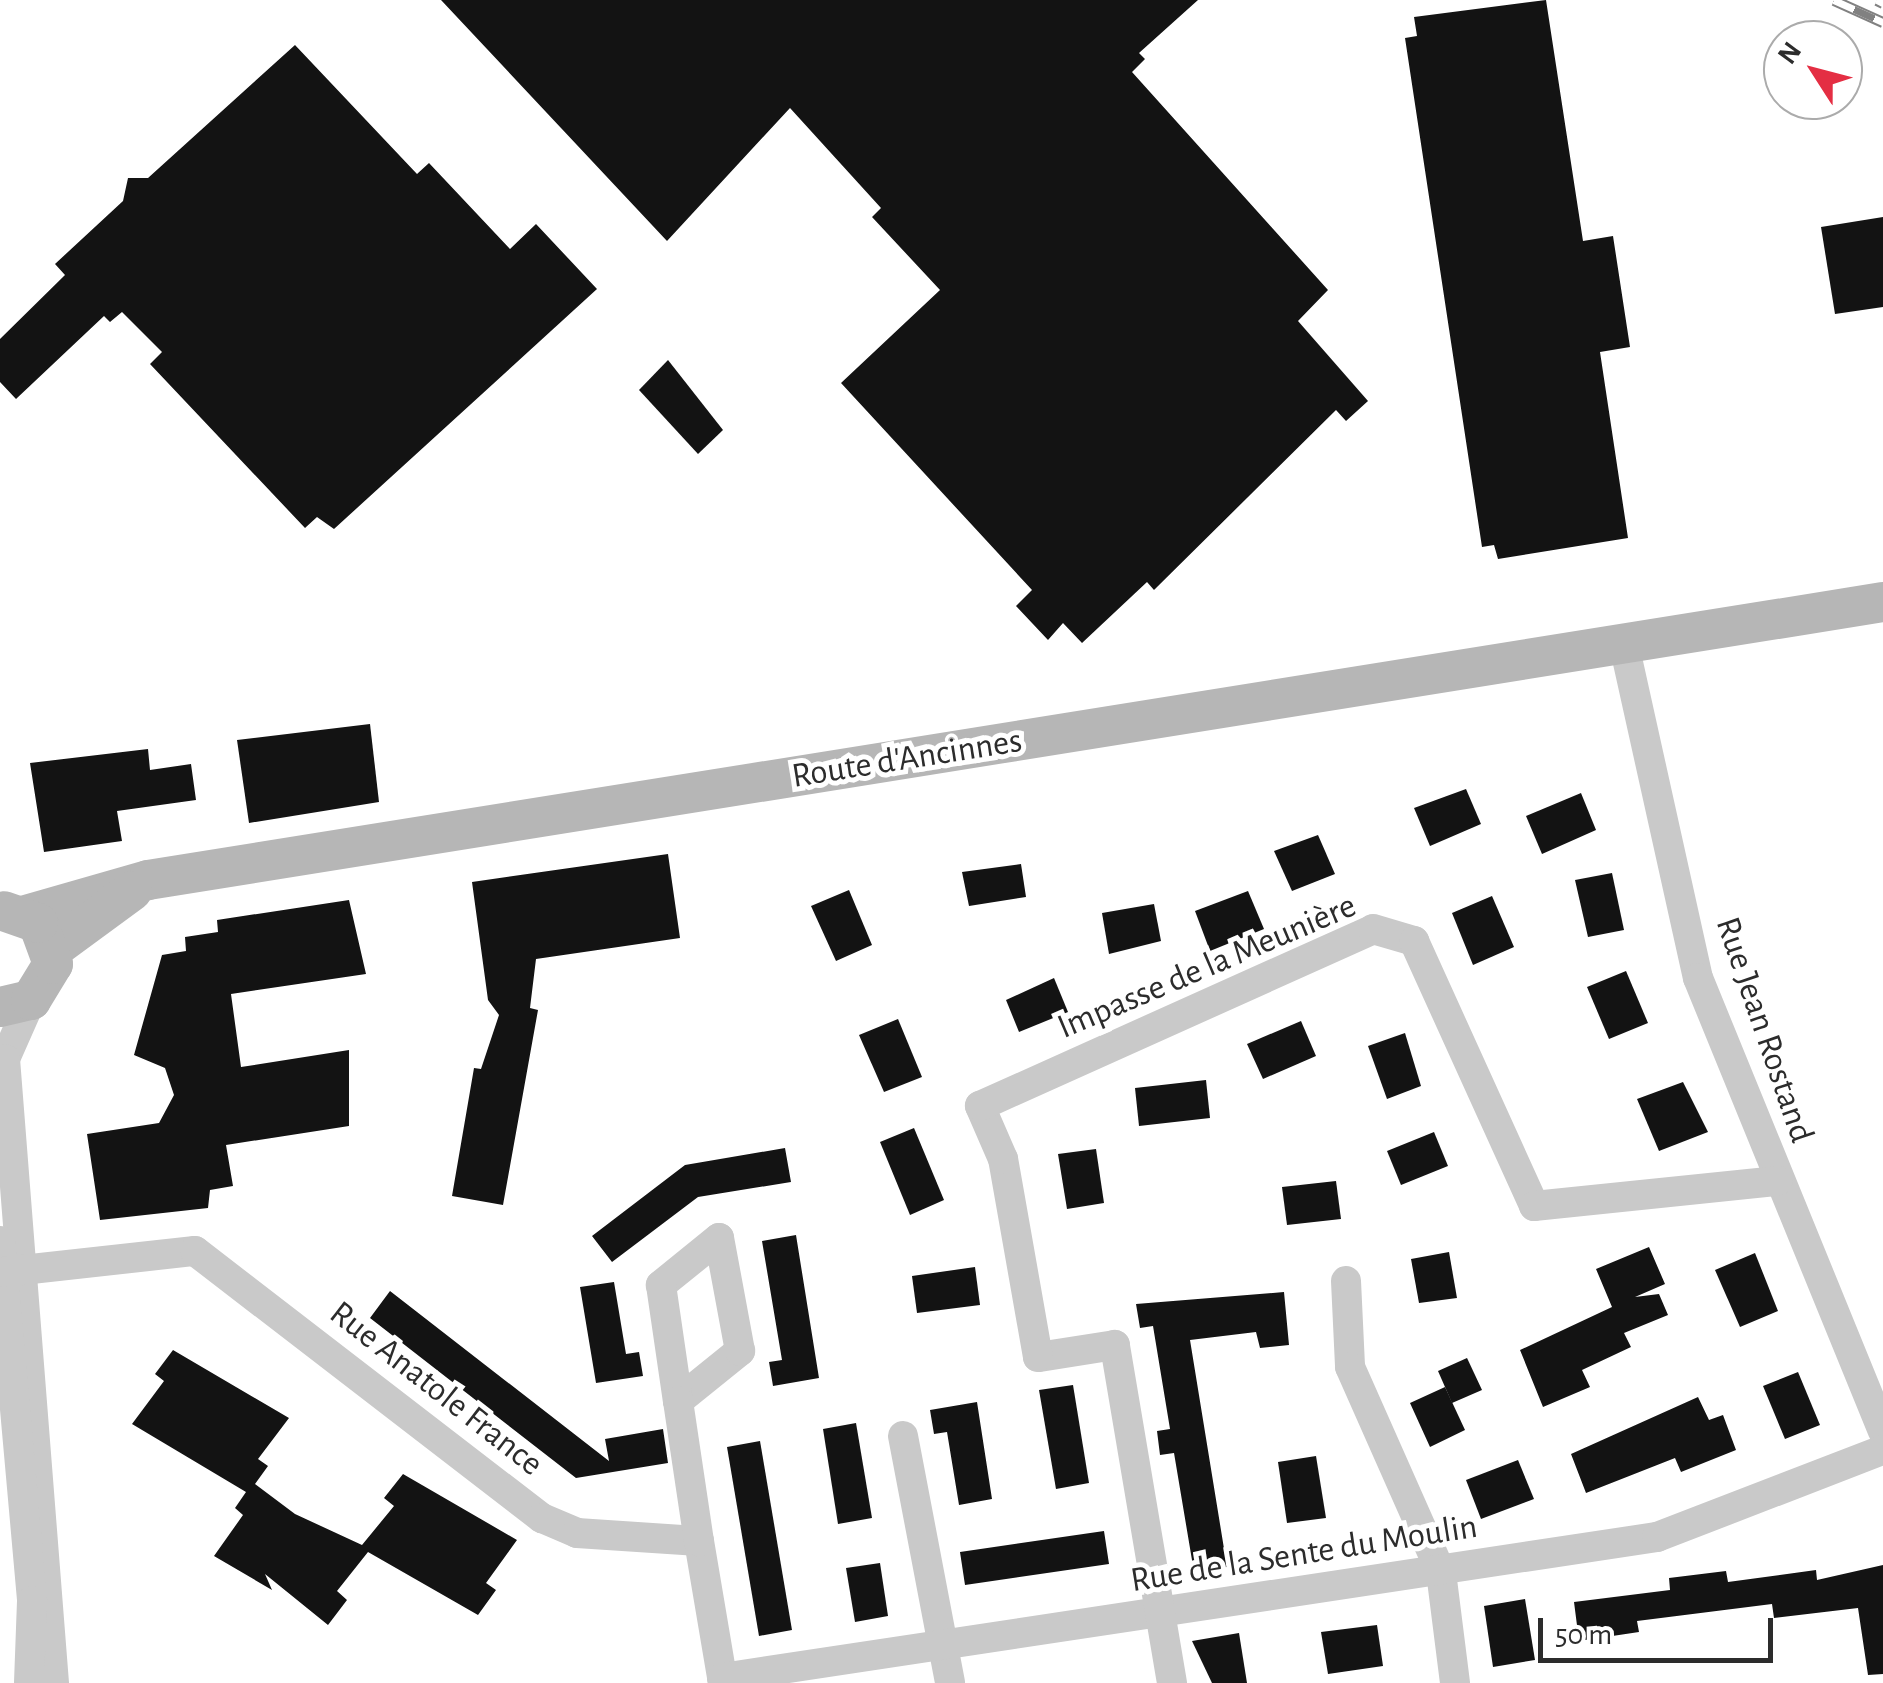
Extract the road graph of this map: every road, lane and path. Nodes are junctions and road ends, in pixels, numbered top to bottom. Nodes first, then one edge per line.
1 (1883, 602) edge
2 (1623, 640) junction
3 (148, 880) junction
4 (13, 913) edge
5 (52, 949) junction
6 (16, 1003) edge
7 (1778, 1181) junction
8 (0, 1241) edge
9 (15, 1272) junction
10 (1346, 1281) dead end
11 (678, 1401) junction
12 (1883, 1430) edge
13 (903, 1436) dead end
14 (1883, 1450) edge
15 (21, 1478) edge
16 (699, 1541) junction
17 (1441, 1572) junction
18 (1162, 1615) junction
19 (944, 1644) junction
20 (722, 1680) edge
21 (28, 1683) edge
22 (54, 1683) edge
23 (950, 1683) edge
24 (1172, 1683) edge
25 (1455, 1683) edge

1 - 2 main road, Route d'Ancinnes
2 - 3 main road, Route d'Ancinnes
2 - 7 street, Rue Jean Rostand
3 - 4 main road, Route d'Ancinnes
3 - 5 main road, Route d'Ancinnes
4 - 5 main road
5 - 6 main road
6 - 9 street
7 - 12 street, Rue Jean Rostand
7 - 18 street, Impasse de la Meunière
8 - 9 street
9 - 15 street
9 - 16 street, Rue Anatole France
10 - 17 street
11 - 11 street
11 - 16 street
13 - 19 street
14 - 17 street, Rue de la Sente du Moulin
15 - 21 street
15 - 22 street
16 - 20 street
17 - 18 street, Rue de la Sente du Moulin
17 - 25 street
18 - 19 street, Rue de la Sente du Moulin
18 - 24 street
19 - 20 street, Rue de la Sente du Moulin
19 - 23 street

